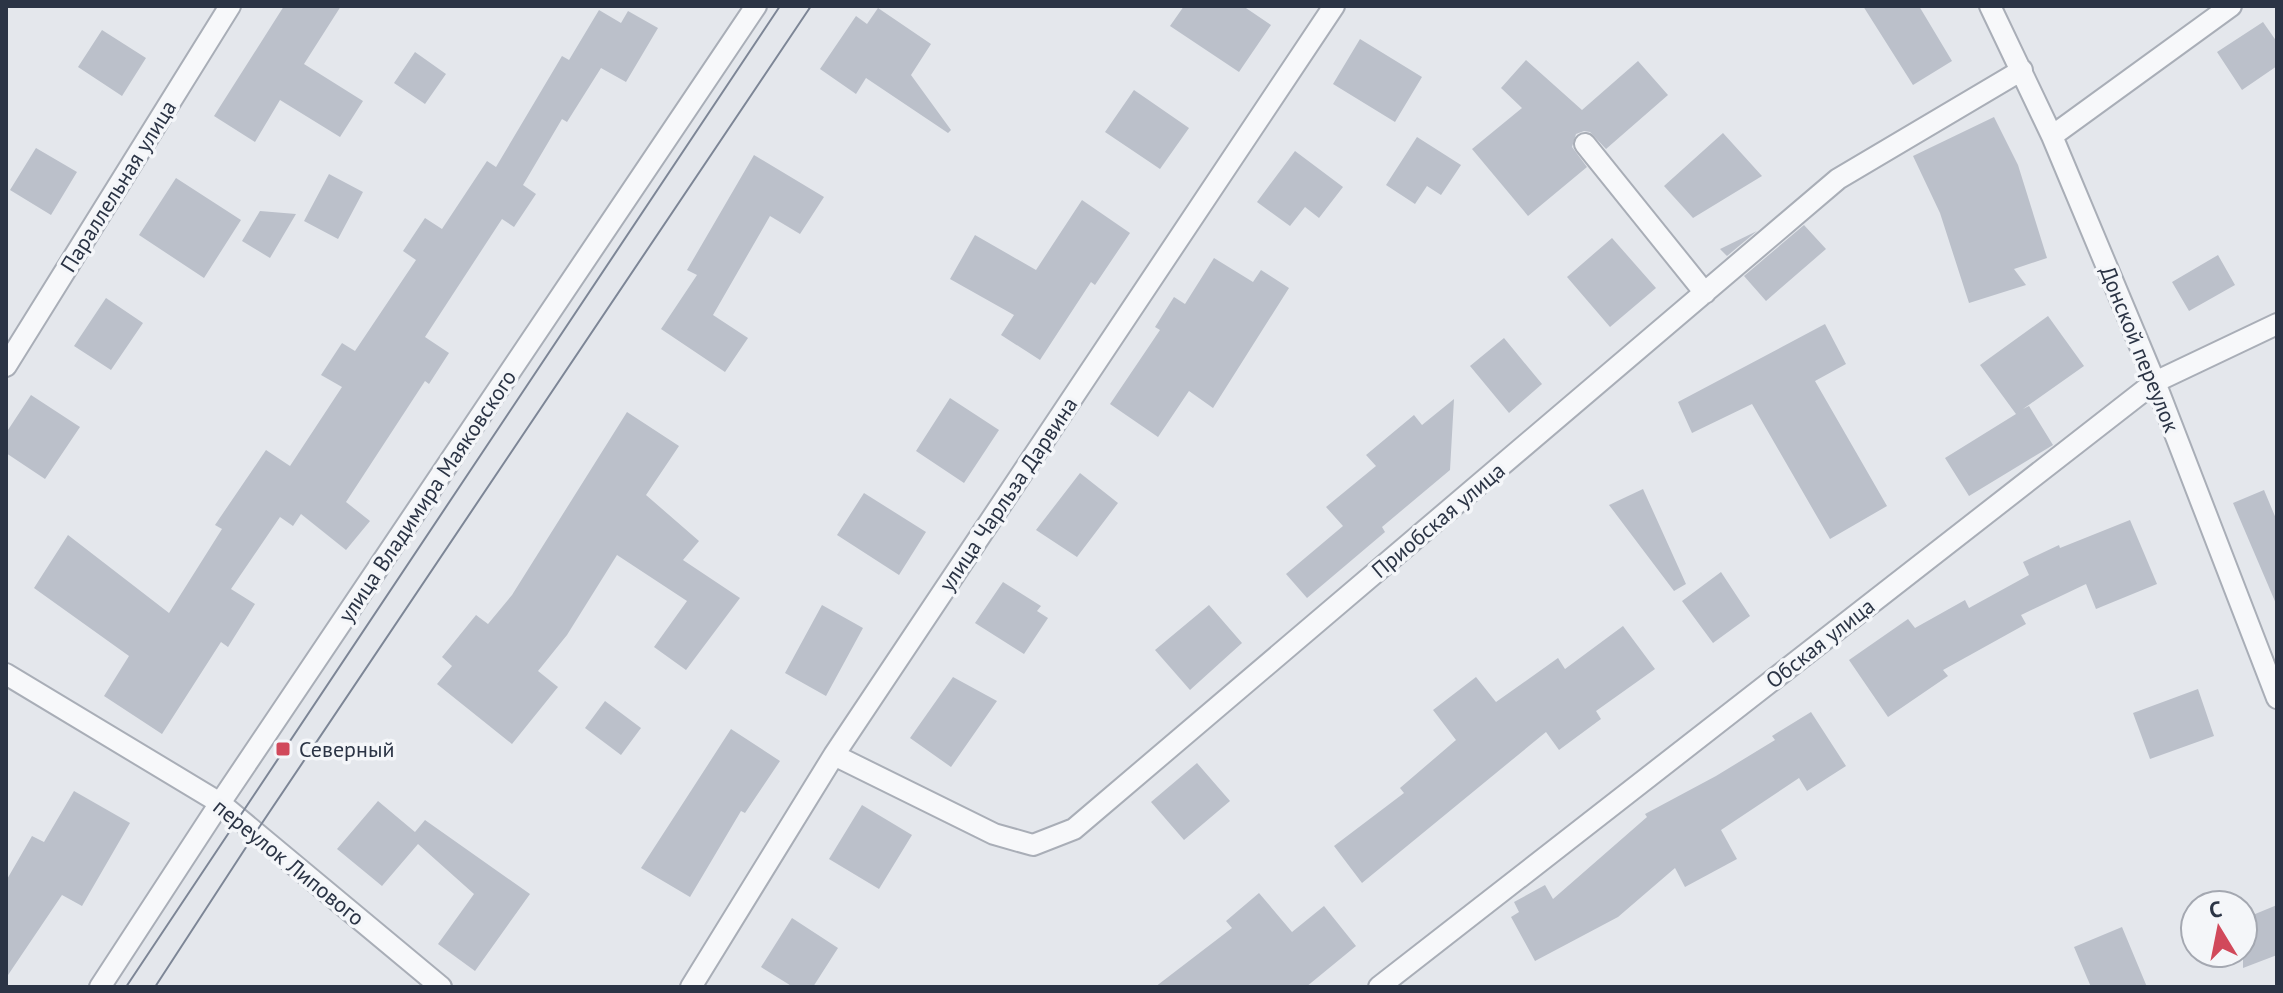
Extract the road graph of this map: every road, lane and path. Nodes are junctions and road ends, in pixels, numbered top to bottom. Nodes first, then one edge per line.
1 (230, 6) edge
2 (756, 6) edge
3 (1334, 6) edge
4 (1990, 6) edge
5 (2231, 6) edge
6 (2022, 70) junction
7 (2052, 136) junction
8 (1585, 144) dead end
9 (1705, 293) junction
10 (2277, 324) edge
11 (6, 366) edge
12 (2155, 382) junction
13 (6, 674) edge
14 (2277, 698) edge
15 (834, 755) junction
16 (220, 803) junction
17 (100, 987) edge
18 (441, 987) edge
19 (691, 987) edge
20 (1379, 987) edge

1 - 11 lane, Параллельная улица
2 - 16 lane, улица Владимира Маяковского
3 - 15 lane, улица Чарльза Дарвина
4 - 6 lane, Донской переулок
5 - 7 lane
6 - 7 lane, Донской переулок
6 - 9 lane, Приобская улица
7 - 12 lane, Донской переулок
8 - 9 lane
9 - 15 lane, Приобская улица
10 - 12 lane, Обская улица
12 - 14 lane, Донской переулок
12 - 20 lane, Обская улица
13 - 16 lane, переулок Липового
15 - 19 lane, улица Чарльза Дарвина
16 - 17 lane, улица Владимира Маяковского
16 - 18 lane, переулок Липового

